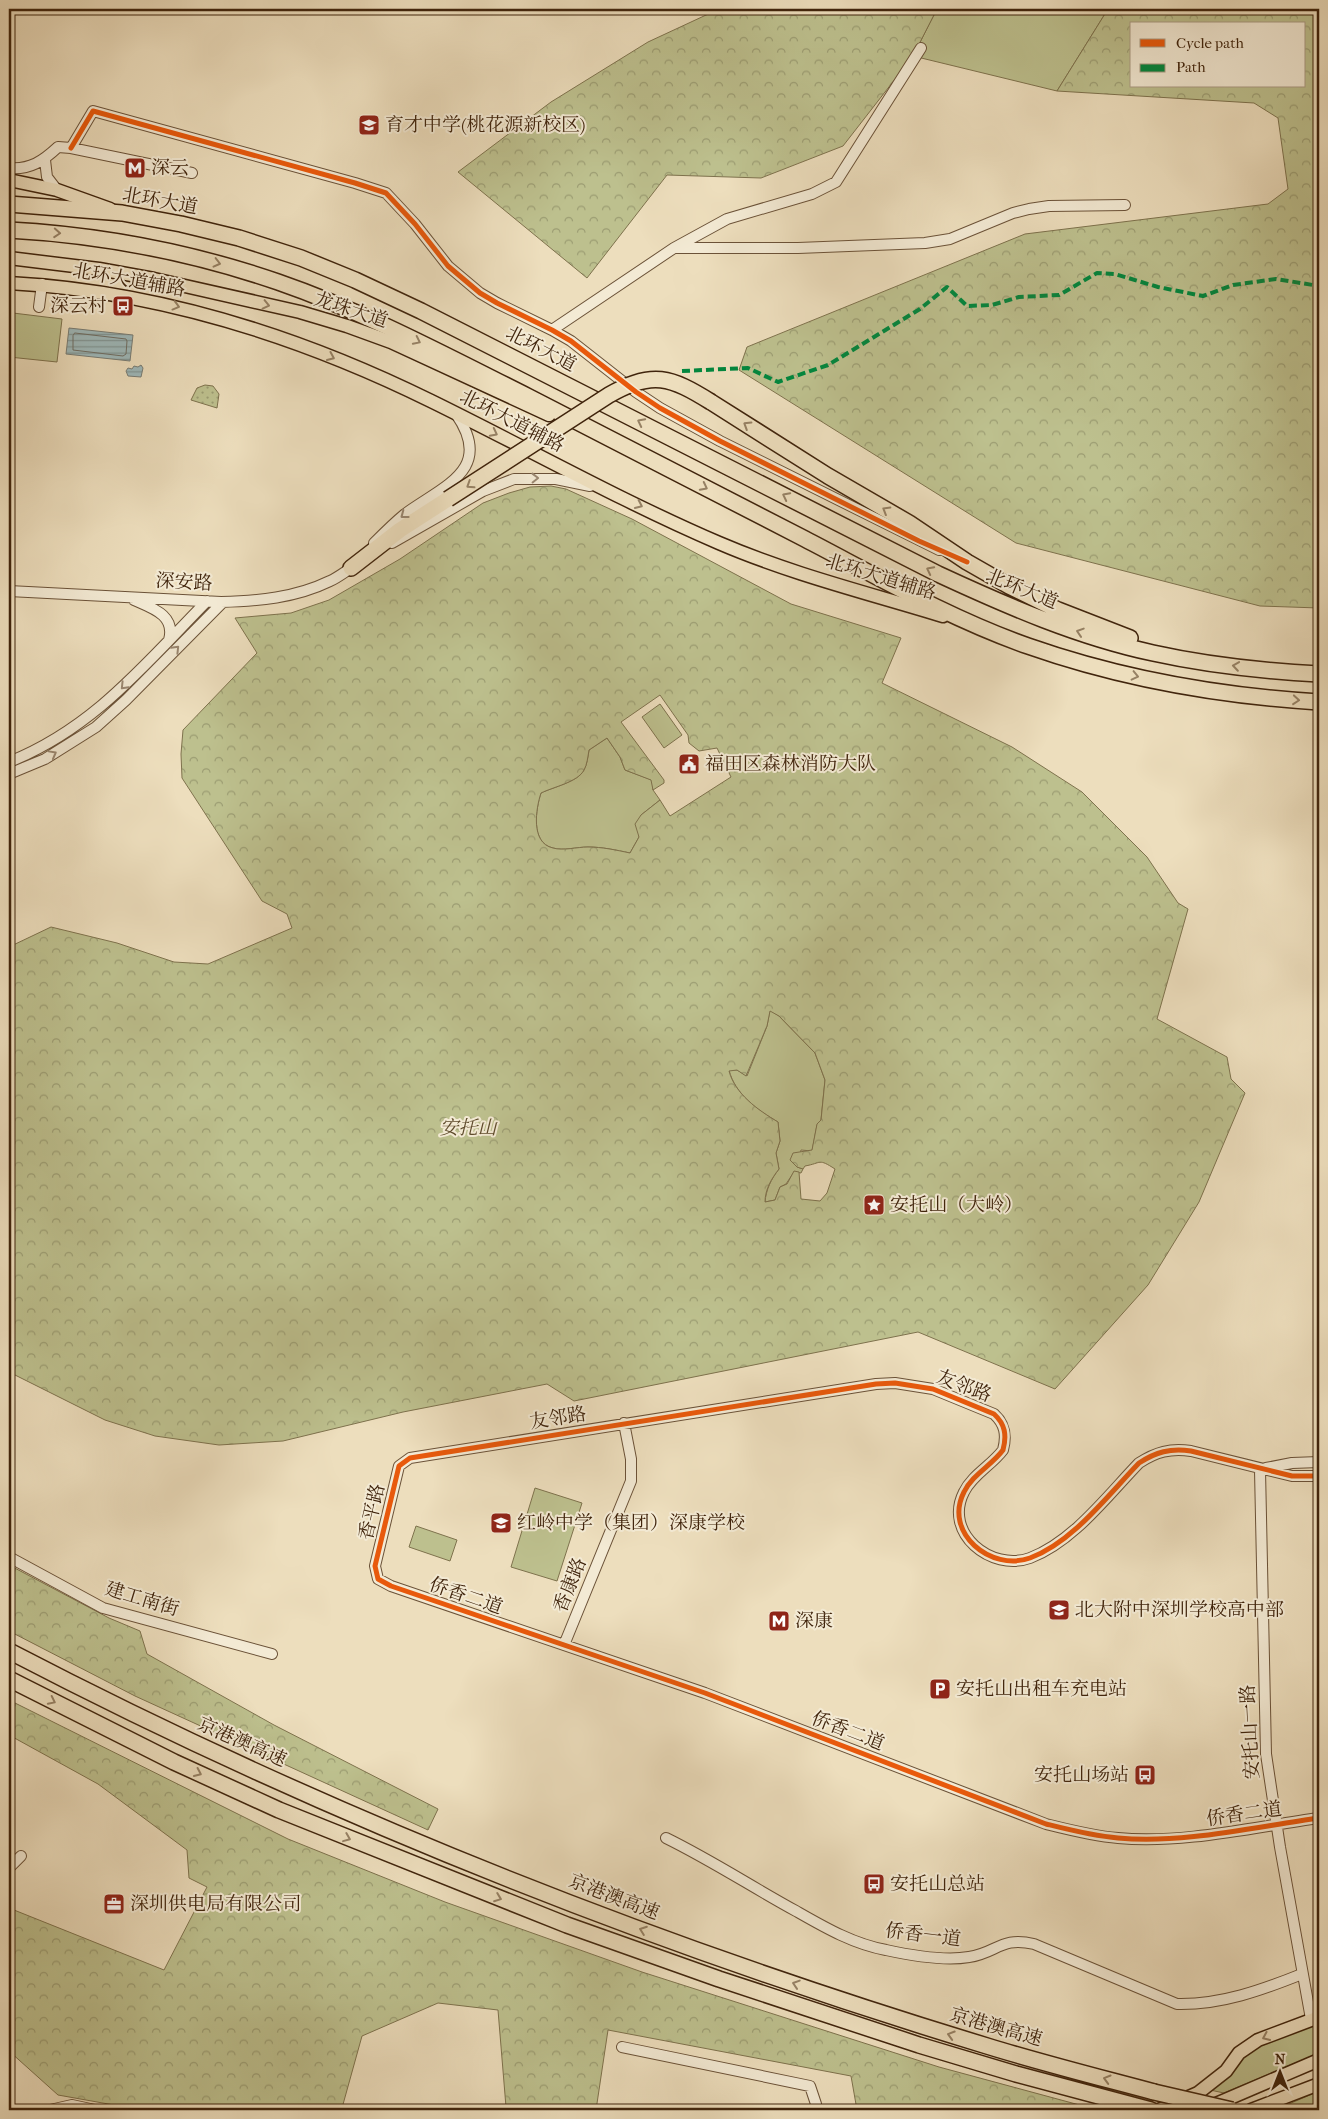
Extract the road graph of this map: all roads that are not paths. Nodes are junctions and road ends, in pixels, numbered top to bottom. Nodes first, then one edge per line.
1 (921, 48) dead end
2 (71, 148) junction
3 (45, 160) junction
4 (9, 168) edge
5 (192, 173) dead end
6 (9, 180) edge
7 (57, 190) junction
8 (9, 204) edge
9 (1125, 205) dead end
10 (122, 213) junction
11 (9, 230) edge
12 (674, 248) junction
13 (9, 258) edge
14 (9, 282) edge
15 (42, 284) junction
16 (38, 308) dead end
17 (552, 330) junction
18 (456, 414) junction
19 (661, 464) junction
20 (604, 488) junction
21 (967, 562) junction
22 (351, 568) junction
23 (9, 591) edge
24 (129, 597) junction
25 (207, 601) junction
26 (223, 602) junction
27 (989, 630) junction
28 (169, 640) junction
29 (1195, 661) junction
30 (1319, 674) edge
31 (1319, 702) edge
32 (9, 762) edge
33 (9, 774) edge
34 (624, 1423) junction
35 (410, 1458) joint
36 (1319, 1462) edge
37 (1260, 1470) junction
38 (1319, 1476) edge
39 (9, 1557) edge
40 (378, 1579) joint
41 (564, 1645) junction
42 (9, 1646) edge
43 (9, 1651) edge
44 (272, 1654) dead end
45 (38, 1666) junction
46 (9, 1679) edge
47 (1319, 1818) edge
48 (1276, 1825) junction
49 (666, 1838) dead end
50 (20, 1856) dead end
51 (9, 1868) edge
52 (1302, 1974) junction
53 (1315, 2018) edge
54 (622, 2047) dead end
55 (1319, 2060) edge
56 (1319, 2084) edge
57 (50, 2110) edge
58 (95, 2110) edge
59 (815, 2110) edge
60 (1151, 2110) edge
61 (1158, 2110) edge
62 (1201, 2110) edge
63 (1232, 2110) edge
64 (1250, 2110) edge

1 - 12 street
2 - 3 street
2 - 5 street
2 - 17 street
3 - 4 street
3 - 7 street
6 - 7 main road
7 - 10 main road
8 - 10 highway, 北环大道
9 - 12 street
29 -> 10 highway, 北环大道
11 -> 19 highway
12 - 17 street
13 -> 19 main road, 龙珠大道
14 - 15 main road, 北环大道辅路
15 - 16 street
15 -> 18 main road, 北环大道辅路
17 - 21 street
18 -> 20 main road, 北环大道辅路
18 -> 22 street
19 -> 27 highway
22 -> 20 street
20 -> 27 main road, 北环大道辅路
21 -> 22 highway, bridge
21 - 29 highway
22 - 26 street, 深安路
23 - 24 street, 深安路
24 - 25 street, 深安路
24 - 28 street
25 - 26 street, 深安路
25 - 28 street
33 -> 26 street
27 -> 31 highway
28 -> 32 street
30 -> 29 highway, 北环大道
34 - 35 street, 友邻路
34 - 37 street, 友邻路
34 - 41 street, 香康路
35 - 40 street, 香平路
36 - 37 street
37 - 38 street, 友邻路
37 - 48 street, 安托山一路
39 - 44 street, 建工南街
40 - 41 street, 侨香二道
41 - 48 street, 侨香二道
42 - 45 highway
43 - 45 highway, 京港澳高速
63 -> 45 highway, 京港澳高速, bridge
46 -> 60 highway, 京港澳高速
47 - 48 street, 侨香二道
48 - 52 street, 安托山一路
49 - 52 street, 侨香一道
50 - 51 street
52 - 53 street, 安托山一路
53 -> 61 main road
54 - 59 street
55 - 62 main road
56 - 64 main road
57 - 58 street

